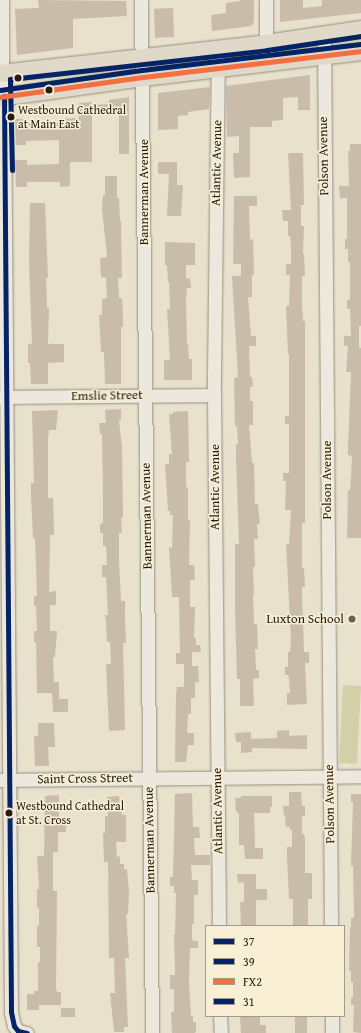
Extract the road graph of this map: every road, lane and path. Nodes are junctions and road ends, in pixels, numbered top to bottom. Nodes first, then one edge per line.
1 (2, 0) edge
2 (141, 0) edge
3 (266, 0) edge
4 (361, 30) edge
5 (324, 34) junction
6 (266, 43) junction
7 (218, 48) junction
8 (361, 51) edge
9 (324, 56) junction
10 (142, 57) junction
11 (266, 63) junction
12 (218, 68) junction
13 (1, 73) edge
14 (143, 77) junction
15 (2, 96) edge
16 (214, 395) junction
17 (146, 396) junction
18 (3, 397) edge
19 (330, 776) junction
20 (361, 776) edge
21 (150, 778) junction
22 (218, 778) junction
23 (5, 780) edge
24 (219, 925) edge
25 (331, 925) edge
26 (220, 1017) edge
27 (332, 1017) edge
28 (27, 1033) edge
29 (152, 1033) edge
30 (221, 1033) edge
31 (332, 1033) edge

1 - 13 street
2 - 10 street, Bannerman Avenue
3 - 6 street
4 - 5 main road
5 - 6 main road
5 - 9 street, Polson Avenue
6 - 7 main road
6 - 11 street
7 - 10 main road
7 - 12 street, Atlantic Avenue
8 - 9 main road
9 - 11 main road
9 - 19 street, Polson Avenue
10 - 13 main road
10 - 14 street, Bannerman Avenue
11 - 12 main road
12 - 14 main road
12 - 16 street, Atlantic Avenue
13 - 15 street
14 - 15 main road
14 - 17 street, Bannerman Avenue
15 - 18 street
16 - 17 street, Emslie Street
16 - 22 street, Atlantic Avenue
17 - 18 street, Emslie Street
17 - 21 street, Bannerman Avenue
18 - 23 street
19 - 20 street, Saint Cross Street
19 - 22 street, Saint Cross Street
19 - 25 street, Polson Avenue
21 - 22 street, Saint Cross Street
21 - 23 street, Saint Cross Street
21 - 29 street, Bannerman Avenue
22 - 24 street, Atlantic Avenue
23 - 28 street
26 - 30 street
27 - 31 street

